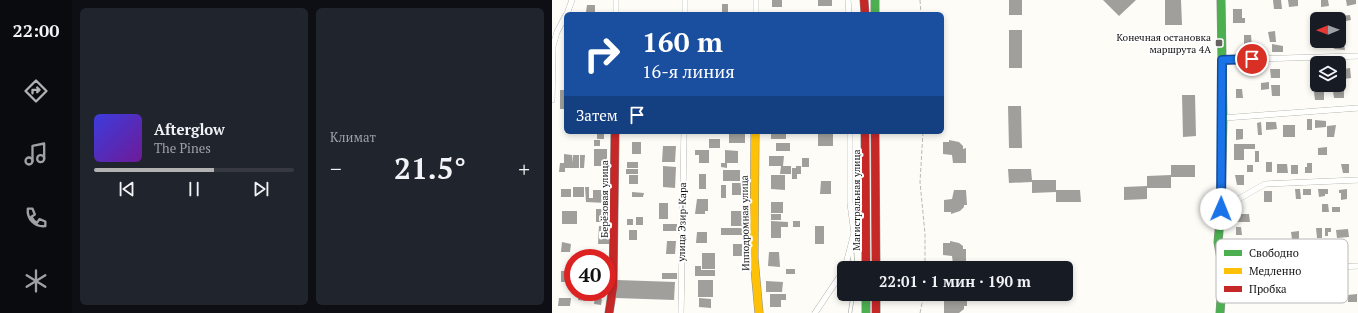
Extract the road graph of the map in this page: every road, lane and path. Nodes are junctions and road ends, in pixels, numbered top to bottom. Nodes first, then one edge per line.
1 (572, 0) edge
2 (616, 0) edge
3 (685, 0) edge
4 (756, 0) edge
5 (848, 0) edge
6 (864, 0) edge
7 (874, 0) edge
8 (920, 0) edge
9 (1221, 0) edge
10 (567, 12) edge
11 (616, 12) edge
12 (685, 12) edge
13 (756, 12) edge
14 (849, 12) edge
15 (864, 12) edge
16 (875, 12) edge
17 (921, 12) edge
18 (564, 18) edge
19 (1358, 56) edge
20 (1222, 60) junction
21 (552, 100) edge
22 (1358, 108) edge
23 (1223, 118) junction
24 (615, 134) edge
25 (684, 134) edge
26 (755, 134) edge
27 (850, 134) edge
28 (865, 134) edge
29 (875, 134) edge
30 (924, 134) edge
31 (1358, 180) edge
32 (1221, 209) junction
33 (1218, 239) edge
34 (851, 244) junction
35 (847, 261) edge
36 (852, 261) edge
37 (866, 261) edge
38 (876, 261) edge
39 (925, 261) edge
40 (1348, 266) edge
41 (1358, 266) edge
42 (837, 281) edge
43 (852, 301) edge
44 (866, 301) edge
45 (876, 301) edge
46 (923, 301) edge
47 (1221, 303) edge
48 (609, 313) edge
49 (681, 313) edge
50 (760, 313) edge
51 (815, 313) edge
52 (850, 313) edge
53 (866, 313) edge
54 (876, 313) edge
55 (920, 313) edge
56 (1220, 313) edge

1 - 10 street
2 - 11 street
3 - 12 street
4 - 13 street
5 - 14 street
6 - 15 street
7 - 16 street
8 - 17 path
9 - 20 street
18 - 21 street
19 - 20 street
20 - 23 street
22 - 23 street
23 - 32 street
24 - 48 street, Берёзовая улица
25 - 49 street, улица Эзир-Кара
26 - 50 street, Ипподромная улица
27 - 34 street
28 - 37 street, Магистральная улица
29 - 38 street, Магистральная улица
30 - 39 path
31 - 32 street
32 - 33 street
34 - 35 street
34 - 36 lane
40 - 41 street
42 - 51 street
43 - 52 lane
44 - 53 street
45 - 54 street
46 - 55 path
47 - 56 street

